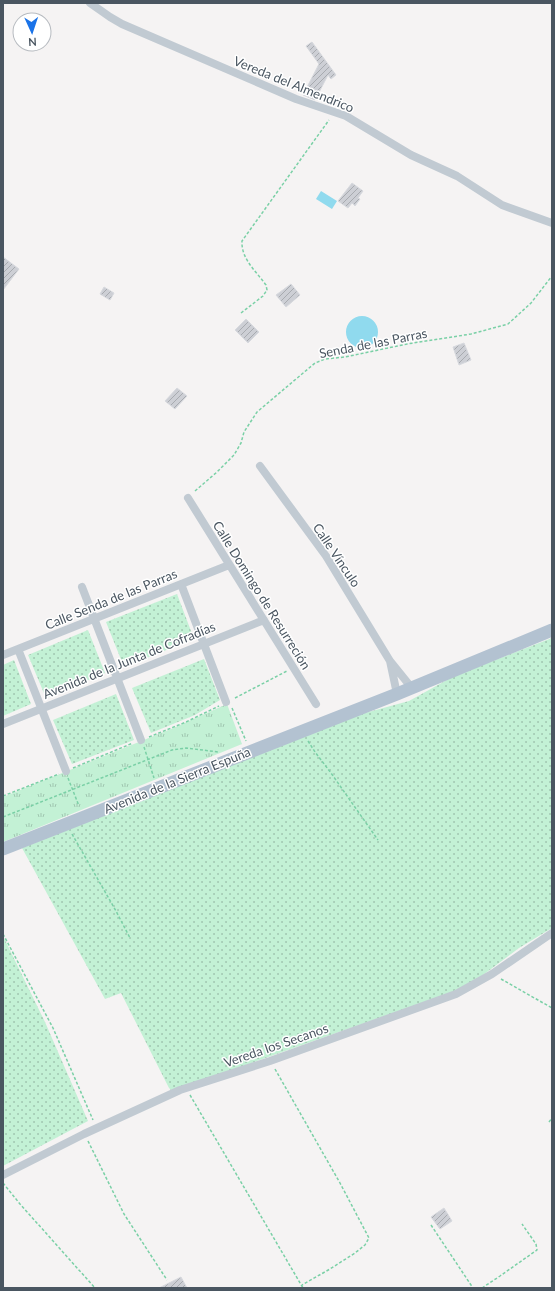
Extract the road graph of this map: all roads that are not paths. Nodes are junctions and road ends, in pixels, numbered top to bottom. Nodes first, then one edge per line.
1 (90, 3) edge
2 (552, 223) edge
3 (260, 466) dead end
4 (188, 498) road end
5 (229, 565) junction
6 (181, 584) junction
7 (82, 587) dead end
8 (94, 619) junction
9 (264, 620) junction
10 (552, 630) edge
11 (204, 643) junction
12 (18, 649) junction
13 (3, 656) edge
14 (390, 661) junction
15 (117, 677) junction
16 (411, 687) junction
17 (397, 694) junction
18 (228, 701) road end
19 (316, 704) dead end
20 (41, 708) junction
21 (351, 712) junction
22 (3, 724) edge
23 (142, 740) road end
24 (66, 771) road end
25 (3, 849) edge
26 (552, 933) edge
27 (3, 1175) edge

1 - 2 street, Vereda del Almendrico
3 - 14 street, Calle Vínculo
4 - 5 street, Calle Domingo de Resurreción
5 - 6 street, Calle Senda de las Parras
5 - 9 street, Calle Domingo de Resurreción
6 - 8 street, Calle Senda de las Parras
6 - 11 street
7 - 8 street
8 - 12 street, Calle Senda de las Parras
8 - 15 street
9 - 11 street, Avenida de la Junta de Cofradías
9 - 19 street, Calle Domingo de Resurreción
10 - 16 main road, Avenida de la Sierra Espuña
11 - 15 street, Avenida de la Junta de Cofradías
11 - 18 street
12 - 13 street, Calle Senda de las Parras
12 - 20 street
14 - 16 street, Calle Vínculo
14 - 17 street, Calle Vínculo
15 - 20 street, Avenida de la Junta de Cofradías
15 - 23 street
16 - 17 main road, Avenida de la Sierra Espuña
16 - 21 main road, Avenida de la Sierra Espuña
17 - 21 main road, Avenida de la Sierra Espuña
20 - 22 street, Avenida de la Junta de Cofradías
20 - 24 street
21 - 25 main road, Avenida de la Sierra Espuña
26 - 27 street, Vereda los Secanos

